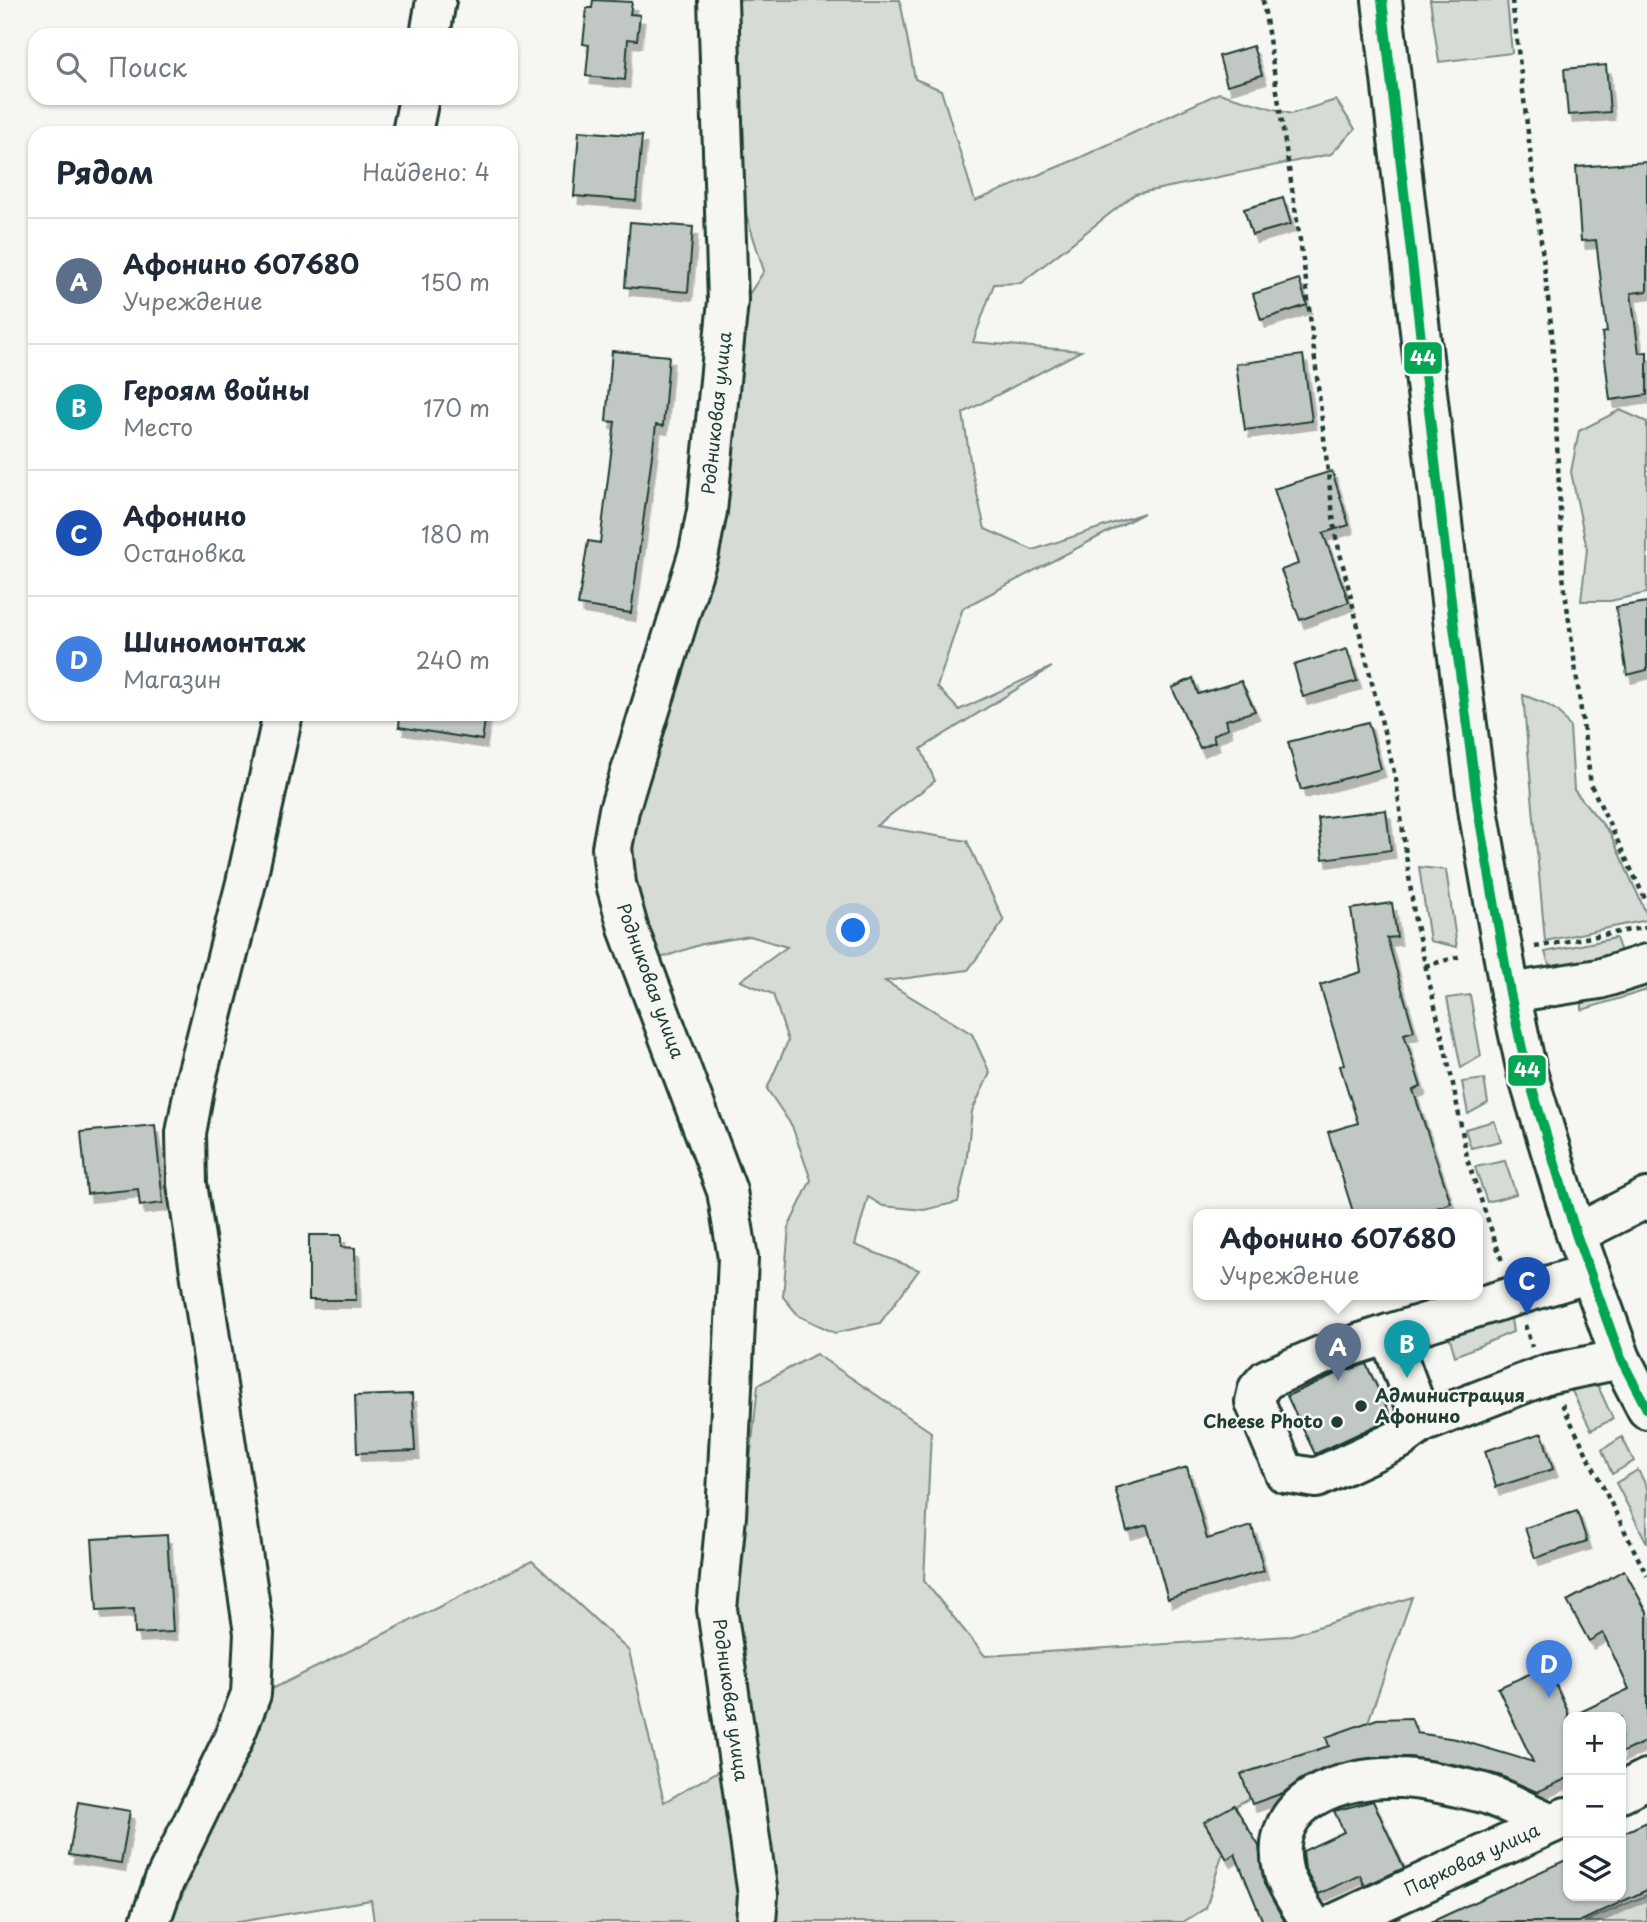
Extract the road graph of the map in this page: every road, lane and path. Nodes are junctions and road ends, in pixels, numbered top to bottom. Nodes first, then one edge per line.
1 (436, 0) edge
2 (718, 0) edge
3 (1264, 0) edge
4 (1382, 0) edge
5 (1512, 0) edge
6 (431, 28) edge
7 (417, 105) edge
8 (413, 126) edge
9 (282, 721) edge
10 (1647, 903) edge
11 (1647, 927) edge
12 (1535, 947) dead end
13 (1461, 956) dead end
14 (1647, 964) edge
15 (1425, 966) junction
16 (1510, 993) junction
17 (1647, 1198) edge
18 (1576, 1234) junction
19 (1590, 1273) junction
20 (1514, 1296) junction
21 (1389, 1334) junction
22 (1620, 1359) junction
23 (1548, 1374) junction
24 (1647, 1409) edge
25 (1422, 1423) junction
26 (1647, 1576) edge
27 (1647, 1779) edge
28 (1626, 1789) edge
29 (1560, 1819) edge
30 (150, 1922) edge
31 (756, 1922) edge
32 (1310, 1922) edge
33 (1338, 1922) edge

1 - 6 street
2 - 31 street, Родниковая улица
3 - 15 path
4 - 16 street
5 - 10 path
7 - 8 street
9 - 30 street
11 - 12 path
13 - 15 path
14 - 16 street
15 - 20 path
16 - 18 street
17 - 18 street
18 - 19 street
19 - 20 street
19 - 22 street
20 - 21 street
20 - 23 path
21 - 25 street
21 - 25 street
22 - 23 street
22 - 24 street
23 - 25 street
23 - 26 path
27 - 28 street
29 - 32 street
29 - 33 street, Парковая улица

